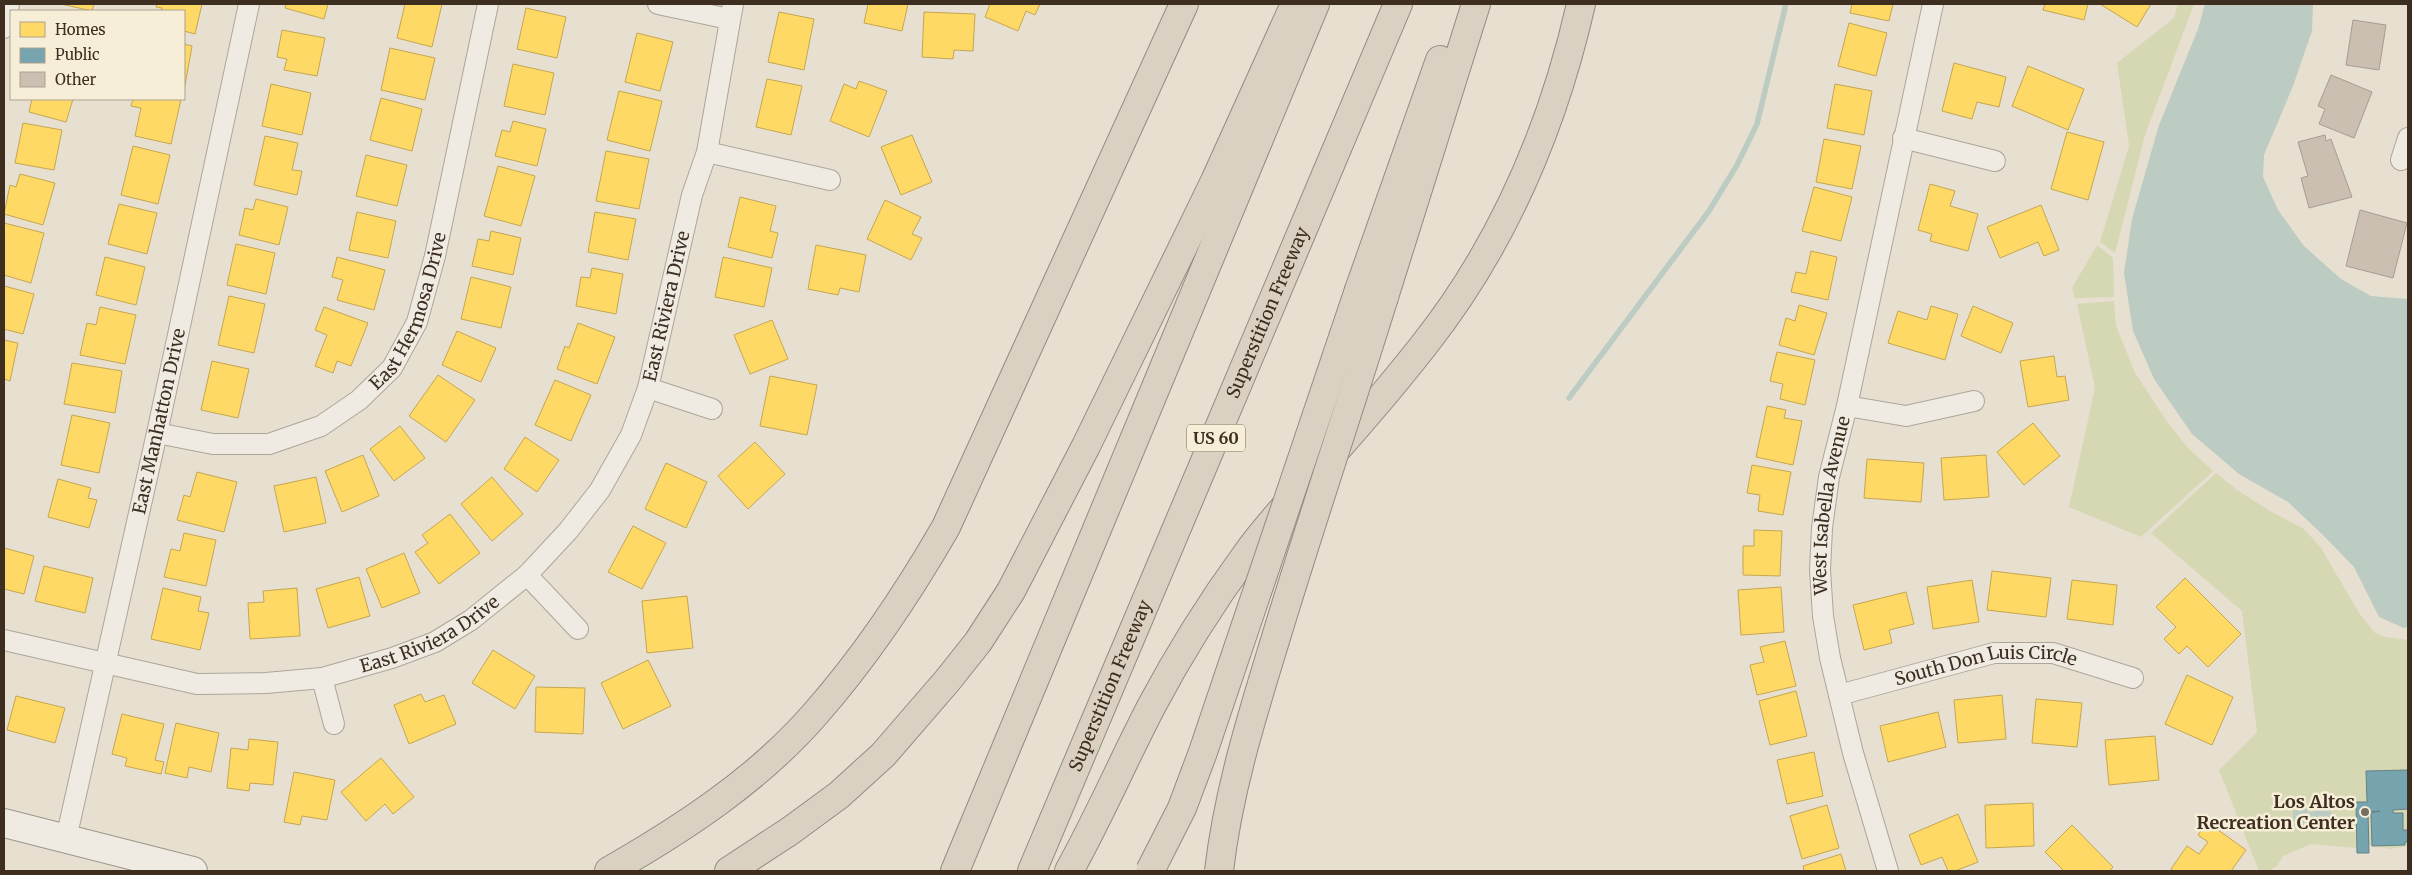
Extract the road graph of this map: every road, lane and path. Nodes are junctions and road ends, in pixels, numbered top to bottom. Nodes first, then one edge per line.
1 (9, 4) edge
2 (249, 4) edge
3 (488, 4) edge
4 (658, 4) edge
5 (1184, 4) edge
6 (1295, 4) edge
7 (1315, 4) edge
8 (1398, 4) edge
9 (1460, 4) edge
10 (1476, 4) edge
11 (1581, 4) edge
12 (1933, 4) edge
13 (731, 11) edge
14 (4, 28) edge
15 (1903, 138) junction
16 (2408, 138) edge
17 (707, 152) junction
18 (2401, 160) dead end
19 (1995, 161) dead end
20 (830, 180) dead end
21 (1371, 294) junction
22 (648, 388) junction
23 (1974, 401) dead end
24 (1847, 406) junction
25 (712, 409) dead end
26 (157, 433) junction
27 (527, 575) junction
28 (578, 629) dead end
29 (4, 640) edge
30 (105, 664) junction
31 (322, 678) junction
32 (2133, 678) dead end
33 (1839, 696) junction
34 (334, 724) dead end
35 (4, 823) edge
36 (66, 839) junction
37 (192, 871) edge
38 (609, 871) edge
39 (729, 871) edge
40 (956, 871) edge
41 (1032, 871) edge
42 (1069, 871) edge
43 (1150, 871) edge
44 (1219, 871) edge
45 (1888, 871) edge

1 - 14 street
2 - 26 street, East Manhatton Drive
3 - 26 street, East Hermosa Drive
4 - 13 street
5 - 38 highway
6 - 39 highway
7 - 40 highway
8 - 41 highway, Superstition Freeway / US 60
9 - 21 highway
10 - 21 highway
11 - 42 highway
12 - 15 street, West Isabella Avenue
13 - 17 street, East Riviera Drive
15 - 19 street
15 - 24 street, West Isabella Avenue
16 - 18 street
17 - 20 street
17 - 22 street, East Riviera Drive
21 - 43 highway, bridge
21 - 44 highway, bridge
22 - 25 street
22 - 27 street, East Riviera Drive
23 - 24 street
24 - 33 street, West Isabella Avenue
26 - 30 street, East Manhatton Drive
27 - 28 street
27 - 31 street, East Riviera Drive
29 - 30 street, East Riviera Drive
30 - 31 street, East Riviera Drive
30 - 36 street, East Manhatton Drive
31 - 34 street
32 - 33 street, South Don Luis Circle
33 - 45 street, West Isabella Avenue
35 - 36 main road
36 - 37 main road

